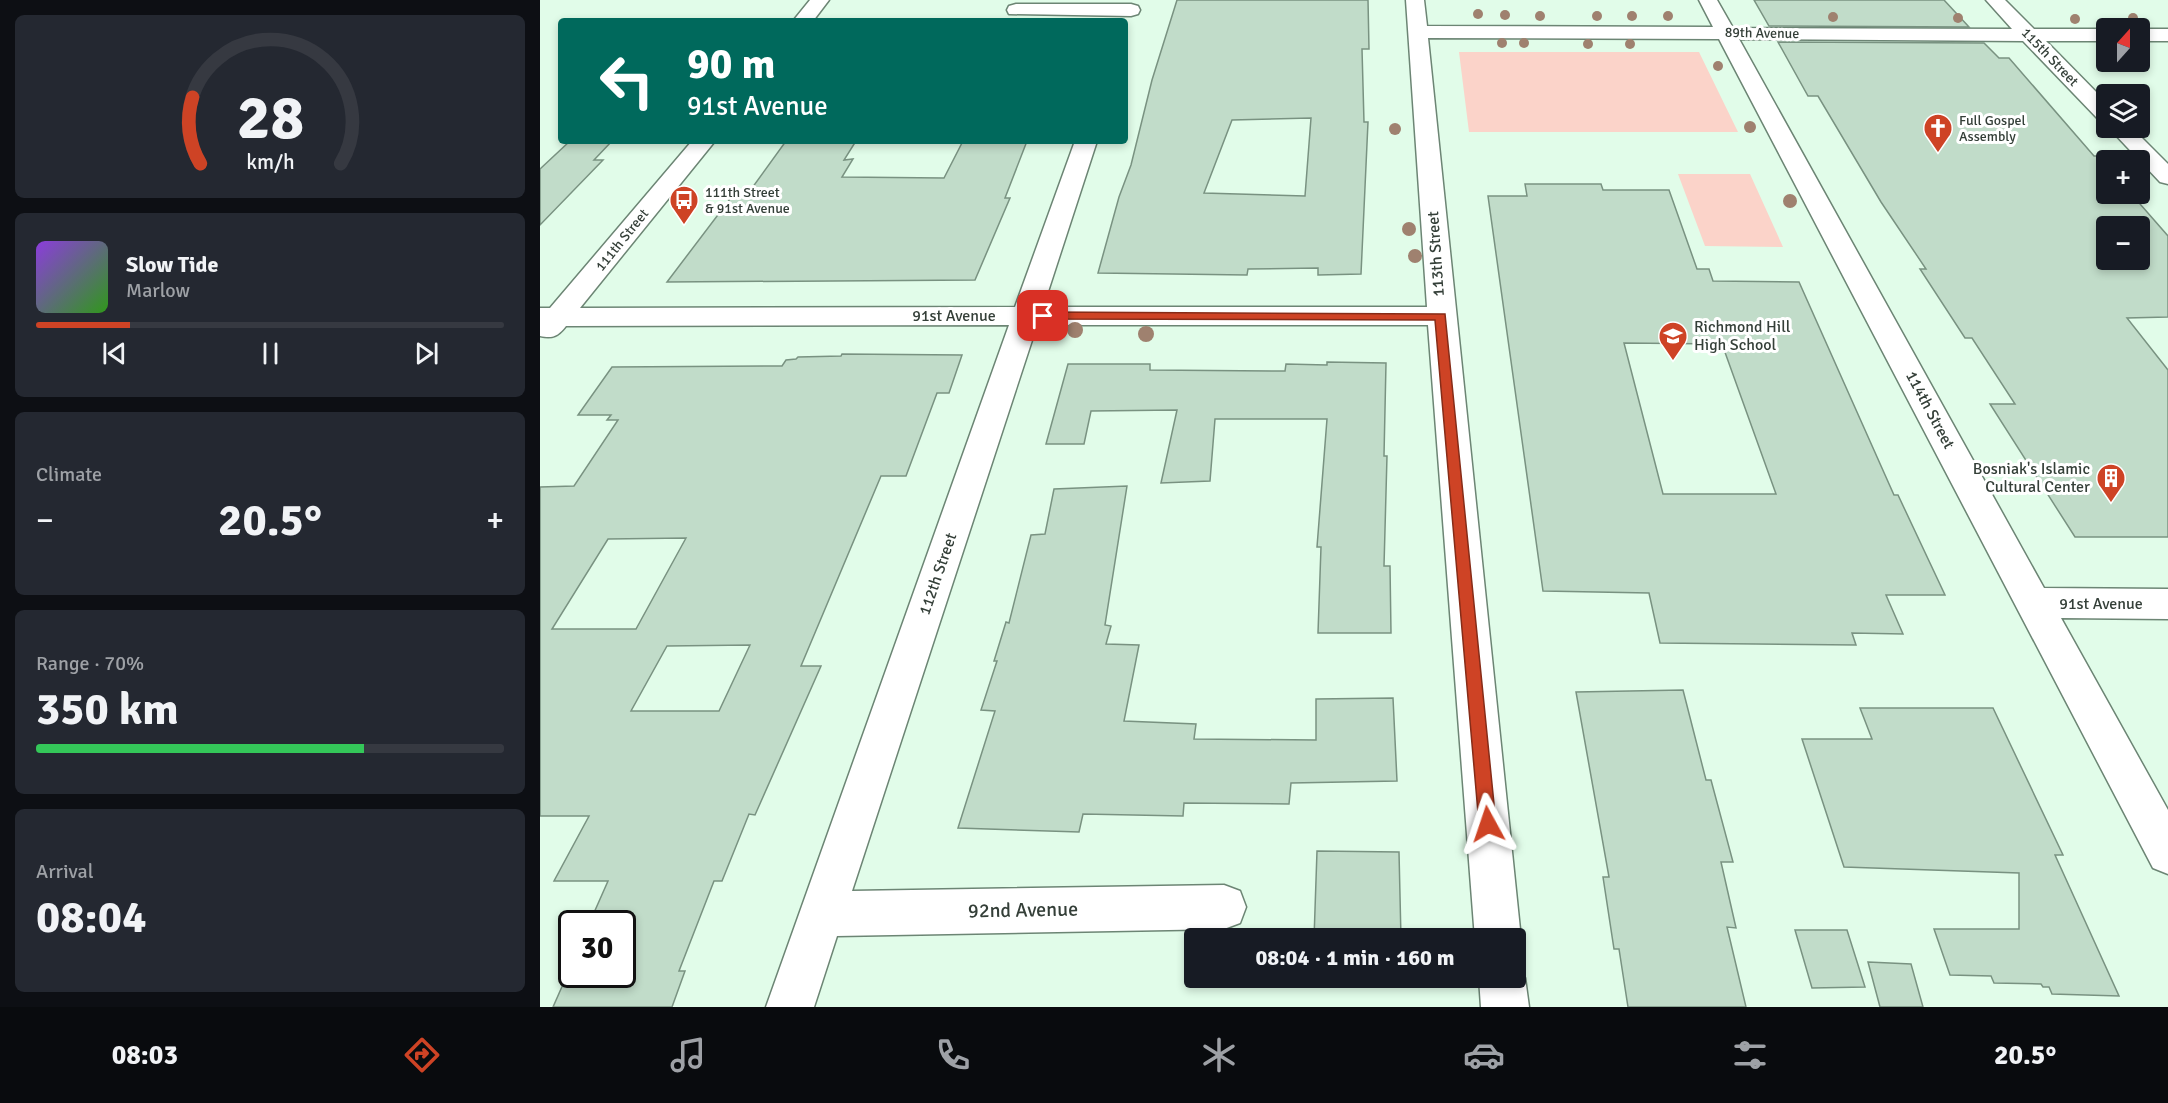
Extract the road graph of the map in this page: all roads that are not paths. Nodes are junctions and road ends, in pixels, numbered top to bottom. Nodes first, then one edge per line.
1 (820, 0) edge
2 (1415, 0) edge
3 (1708, 0) edge
4 (1995, 0) edge
5 (1016, 10) dead end
6 (1130, 12) edge
7 (805, 18) edge
8 (1419, 32) junction
9 (1725, 32) junction
10 (2029, 35) junction
11 (2096, 35) edge
12 (2150, 35) edge
13 (2168, 35) edge
14 (2096, 104) edge
15 (2130, 138) edge
16 (701, 144) edge
17 (1085, 144) edge
18 (2168, 177) edge
19 (1026, 316) junction
20 (1441, 316) junction
21 (549, 317) edge
22 (540, 340) edge
23 (2034, 603) junction
24 (2168, 604) edge
25 (2168, 853) edge
26 (1224, 907) dead end
27 (822, 914) junction
28 (1497, 928) edge
29 (1503, 988) edge
30 (790, 1007) edge
31 (1505, 1007) edge

1 - 7 street
2 - 8 street, 113th Street
3 - 9 street, 114th Street
4 - 10 street, 115th Street
5 - 6 street
8 - 9 street, 89th Avenue
8 - 20 street, 113th Street
9 - 10 street, 89th Avenue
9 - 23 street, 114th Street
10 - 11 street, 89th Avenue
10 - 14 street, 115th Street
12 - 13 street
15 - 18 street
16 - 21 street, 111th Street
17 - 19 street, 112th Street
19 - 20 street, 91st Avenue
19 - 21 street, 91st Avenue
19 - 27 street, 112th Street
20 - 28 street, 113th Street
21 - 22 street, 111th Street
23 - 24 street, 91st Avenue
23 - 25 street, 114th Street
26 - 27 street, 92nd Avenue
27 - 30 street, 112th Street
29 - 31 street

